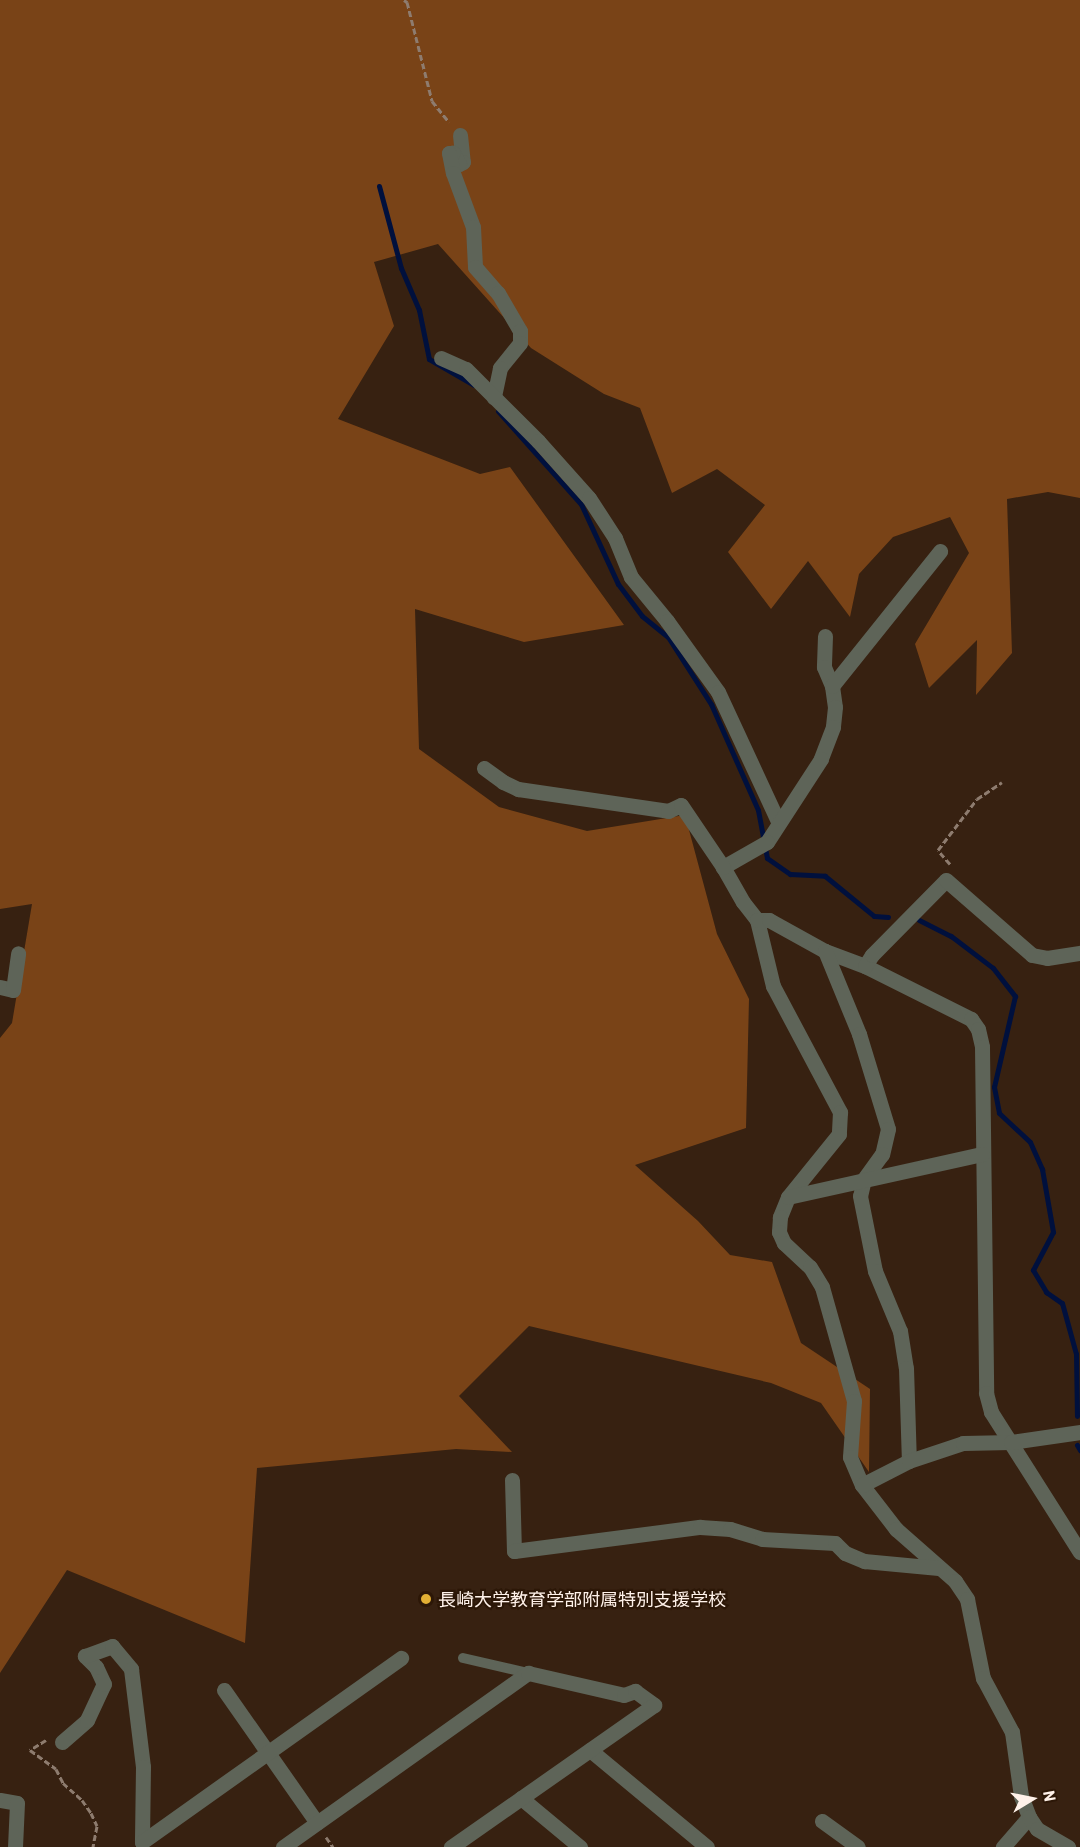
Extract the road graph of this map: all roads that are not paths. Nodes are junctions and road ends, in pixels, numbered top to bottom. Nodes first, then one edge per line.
1 (460, 135) road end
2 (441, 358) dead end
3 (494, 397) junction
4 (940, 551) dead end
5 (825, 636) dead end
6 (831, 686) junction
7 (484, 768) dead end
8 (778, 821) junction
9 (723, 867) junction
10 (757, 920) junction
11 (825, 951) junction
12 (18, 953) dead end
13 (1080, 953) edge
14 (865, 966) junction
15 (0, 987) edge
16 (982, 1154) junction
17 (864, 1179) junction
18 (788, 1197) junction
19 (1080, 1432) edge
20 (1011, 1442) junction
21 (909, 1461) junction
22 (512, 1480) dead end
23 (862, 1485) junction
24 (1078, 1546) edge
25 (939, 1568) junction
26 (401, 1658) dead end
27 (463, 1658) dead end
28 (528, 1673) junction
29 (224, 1690) dead end
30 (62, 1742) road end
31 (590, 1750) junction
32 (268, 1753) junction
33 (521, 1798) junction
34 (0, 1800) edge
35 (1029, 1817) junction
36 (822, 1821) dead end
37 (317, 1823) junction
38 (454, 1846) edge
39 (15, 1847) edge
40 (284, 1847) edge
41 (580, 1847) edge
42 (707, 1847) edge
43 (858, 1847) edge
44 (1003, 1847) edge
45 (1068, 1847) edge

1 - 3 street
2 - 3 street
3 - 8 street
4 - 6 street
5 - 6 street
6 - 8 street
7 - 9 street
8 - 9 street
9 - 10 street
10 - 11 street
10 - 18 street
11 - 14 street
11 - 17 street
12 - 15 street
13 - 14 street
14 - 16 street
16 - 17 street
16 - 20 street
17 - 18 street
17 - 21 street
18 - 23 street
19 - 20 street
20 - 21 street
20 - 24 street
21 - 23 street
22 - 25 street
23 - 25 street
25 - 35 street
26 - 32 street
27 - 28 lane
28 - 31 street
28 - 37 street
29 - 32 street
30 - 32 street
31 - 33 street
31 - 42 street
32 - 37 street
33 - 38 street
33 - 41 street
34 - 39 street
35 - 44 street
35 - 45 street
36 - 43 street
37 - 40 street

